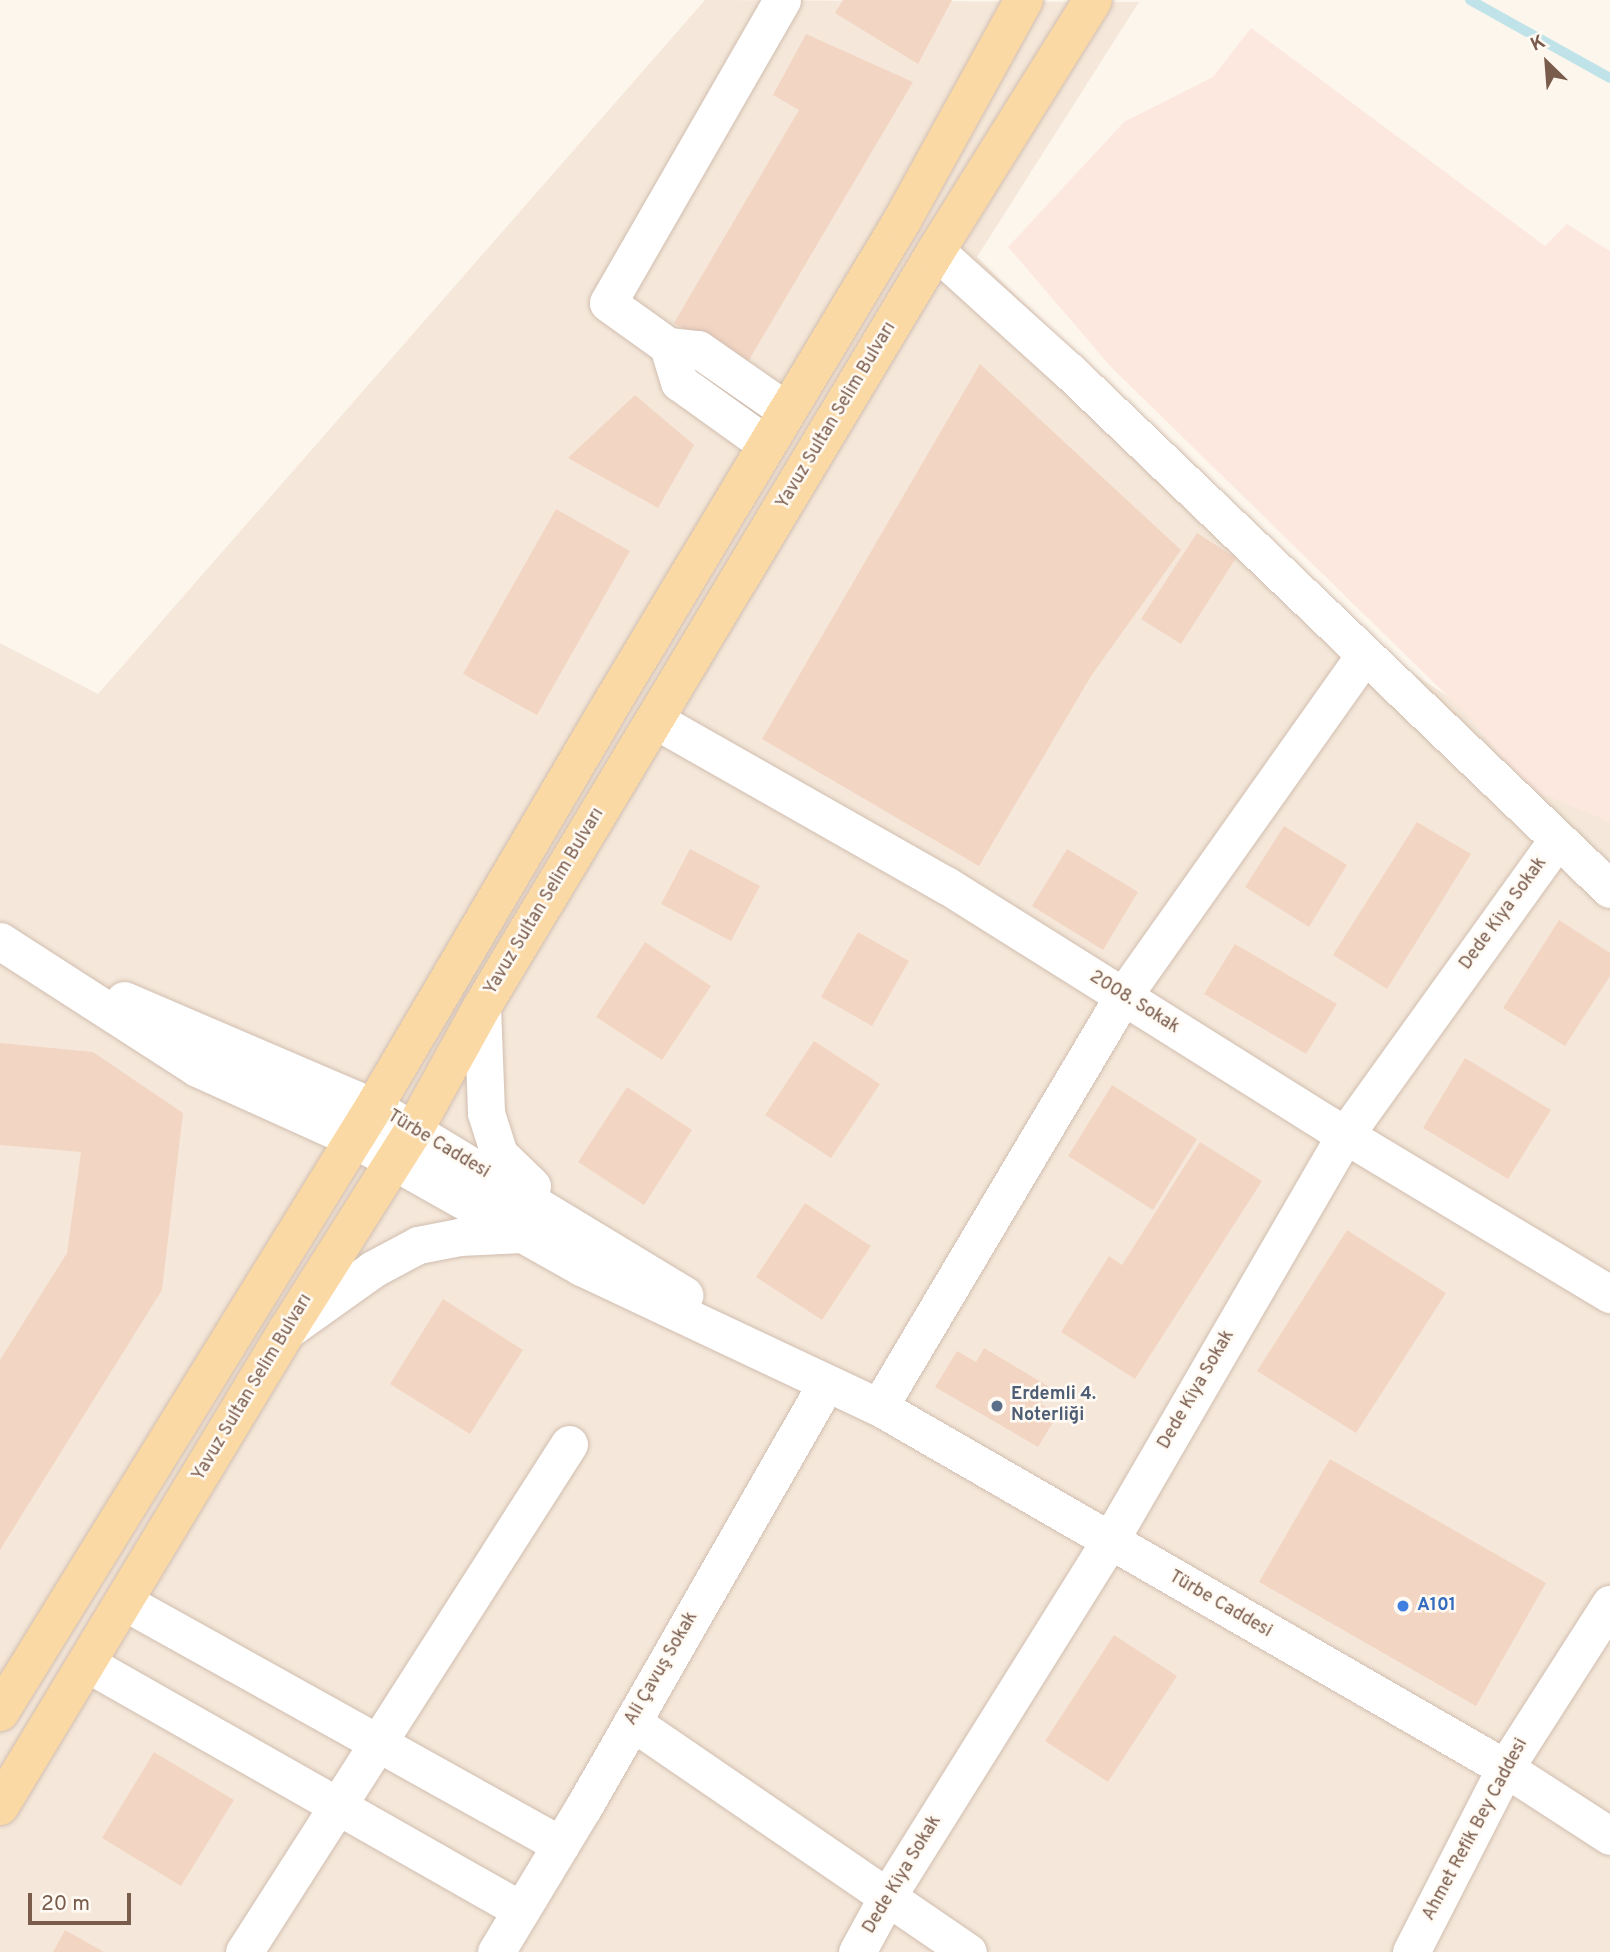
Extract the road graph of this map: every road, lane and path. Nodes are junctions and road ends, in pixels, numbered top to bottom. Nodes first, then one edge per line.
1 (782, 0) edge
2 (1024, 0) edge
3 (1093, 0) edge
4 (936, 251) junction
5 (668, 346) junction
6 (787, 411) junction
7 (767, 444) junction
8 (1364, 655) junction
9 (655, 720) junction
10 (1556, 841) junction
11 (1610, 889) edge
12 (12, 948) edge
13 (1123, 996) junction
14 (482, 1007) junction
15 (374, 1107) junction
16 (414, 1129) junction
17 (1345, 1135) junction
18 (354, 1139) junction
19 (392, 1161) junction
20 (568, 1222) junction
21 (523, 1234) junction
22 (1610, 1294) edge
23 (288, 1329) junction
24 (825, 1385) junction
25 (879, 1407) junction
26 (569, 1444) dead end
27 (1109, 1542) junction
28 (123, 1601) junction
29 (1610, 1604) edge
30 (86, 1663) junction
31 (0, 1712) edge
32 (632, 1722) junction
33 (378, 1742) junction
34 (1505, 1768) junction
35 (337, 1805) junction
36 (0, 1807) edge
37 (1610, 1836) edge
38 (561, 1845) junction
39 (887, 1897) junction
40 (521, 1910) junction
41 (244, 1952) edge
42 (496, 1952) edge
43 (857, 1952) edge
44 (968, 1952) edge
45 (1411, 1952) edge

1 - 5 street
2 - 6 main road
3 - 4 main road, Yavuz Sultan Selim Bulvarı
4 - 8 street
4 - 9 main road, Yavuz Sultan Selim Bulvarı
5 - 6 street
5 - 7 street
6 - 7 main road
7 - 15 main road
8 - 10 street
8 - 13 street
9 - 13 street, 2008. Sokak
9 - 14 main road, Yavuz Sultan Selim Bulvarı
10 - 11 street
10 - 17 street, Dede Kiya Sokak
12 - 15 street, Türbe Caddesi
12 - 18 street, Türbe Caddesi
13 - 17 street, 2008. Sokak
13 - 25 street
14 - 16 main road, Yavuz Sultan Selim Bulvarı
14 - 20 street
15 - 16 street, Türbe Caddesi
15 - 18 main road
16 - 19 main road, Yavuz Sultan Selim Bulvarı
16 - 20 street, Türbe Caddesi
17 - 22 street, 2008. Sokak
17 - 27 street, Dede Kiya Sokak
18 - 19 street, Türbe Caddesi
18 - 31 main road
19 - 21 street, Türbe Caddesi
19 - 23 main road, Yavuz Sultan Selim Bulvarı
20 - 24 street, Türbe Caddesi
21 - 23 street
21 - 24 street, Türbe Caddesi
23 - 28 main road, Yavuz Sultan Selim Bulvarı
24 - 25 street, Türbe Caddesi
24 - 32 street, Ali Çavuş Sokak
25 - 27 street, Türbe Caddesi
26 - 33 street
27 - 34 street, Türbe Caddesi
27 - 39 street, Dede Kiya Sokak
28 - 30 main road, Yavuz Sultan Selim Bulvarı
28 - 33 street
29 - 34 street, Ahmet Refik Bey Caddesi
30 - 35 street
30 - 36 main road, Yavuz Sultan Selim Bulvarı
32 - 38 street, Ali Çavuş Sokak
32 - 39 street
33 - 35 street
33 - 38 street
34 - 37 street, Türbe Caddesi
34 - 45 street, Ahmet Refik Bey Caddesi
35 - 40 street
35 - 41 street
38 - 40 street, Ali Çavuş Sokak
39 - 43 street, Dede Kiya Sokak
39 - 44 street
40 - 42 street, Ali Çavuş Sokak

